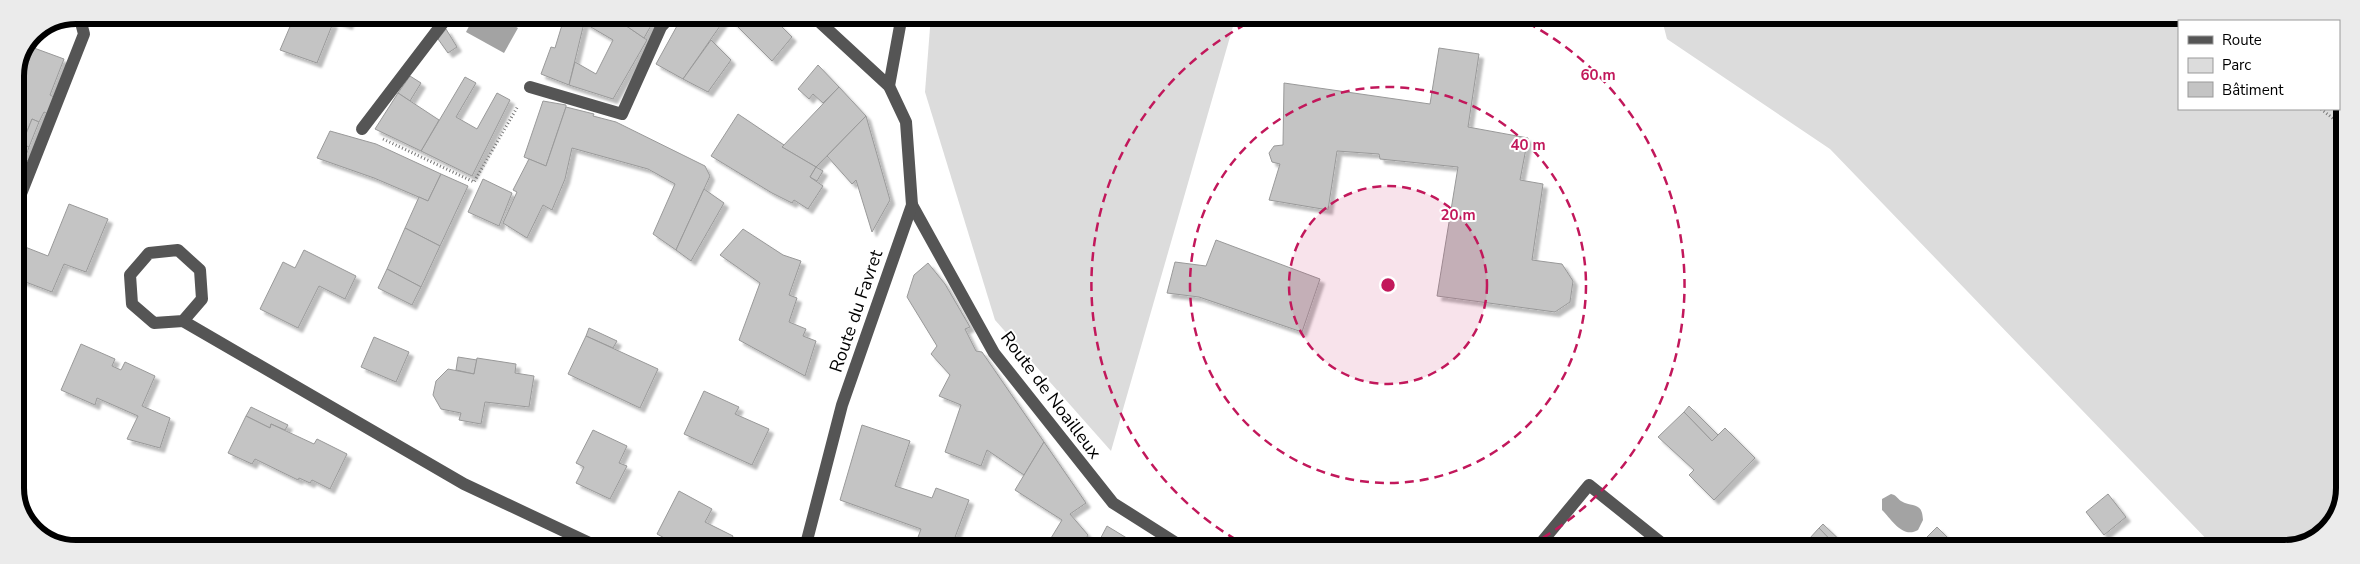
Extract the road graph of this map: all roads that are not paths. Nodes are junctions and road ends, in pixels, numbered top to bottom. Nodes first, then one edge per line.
1 (81, 24) edge
2 (442, 24) edge
3 (664, 24) edge
4 (822, 24) edge
5 (901, 24) edge
6 (889, 86) junction
7 (530, 87) road end
8 (362, 130) road end
9 (24, 186) edge
10 (912, 205) junction
11 (183, 321) junction
12 (583, 540) edge
13 (807, 540) edge
14 (1171, 540) edge
15 (1543, 540) edge
16 (1658, 540) edge

1 - 9 street
2 - 8 street
3 - 7 street
4 - 6 street
5 - 6 street
6 - 10 street, Route du Favret
10 - 13 street, Route du Favret
10 - 14 street, Route de Noailleux
11 - 11 street
11 - 12 street
15 - 16 street

